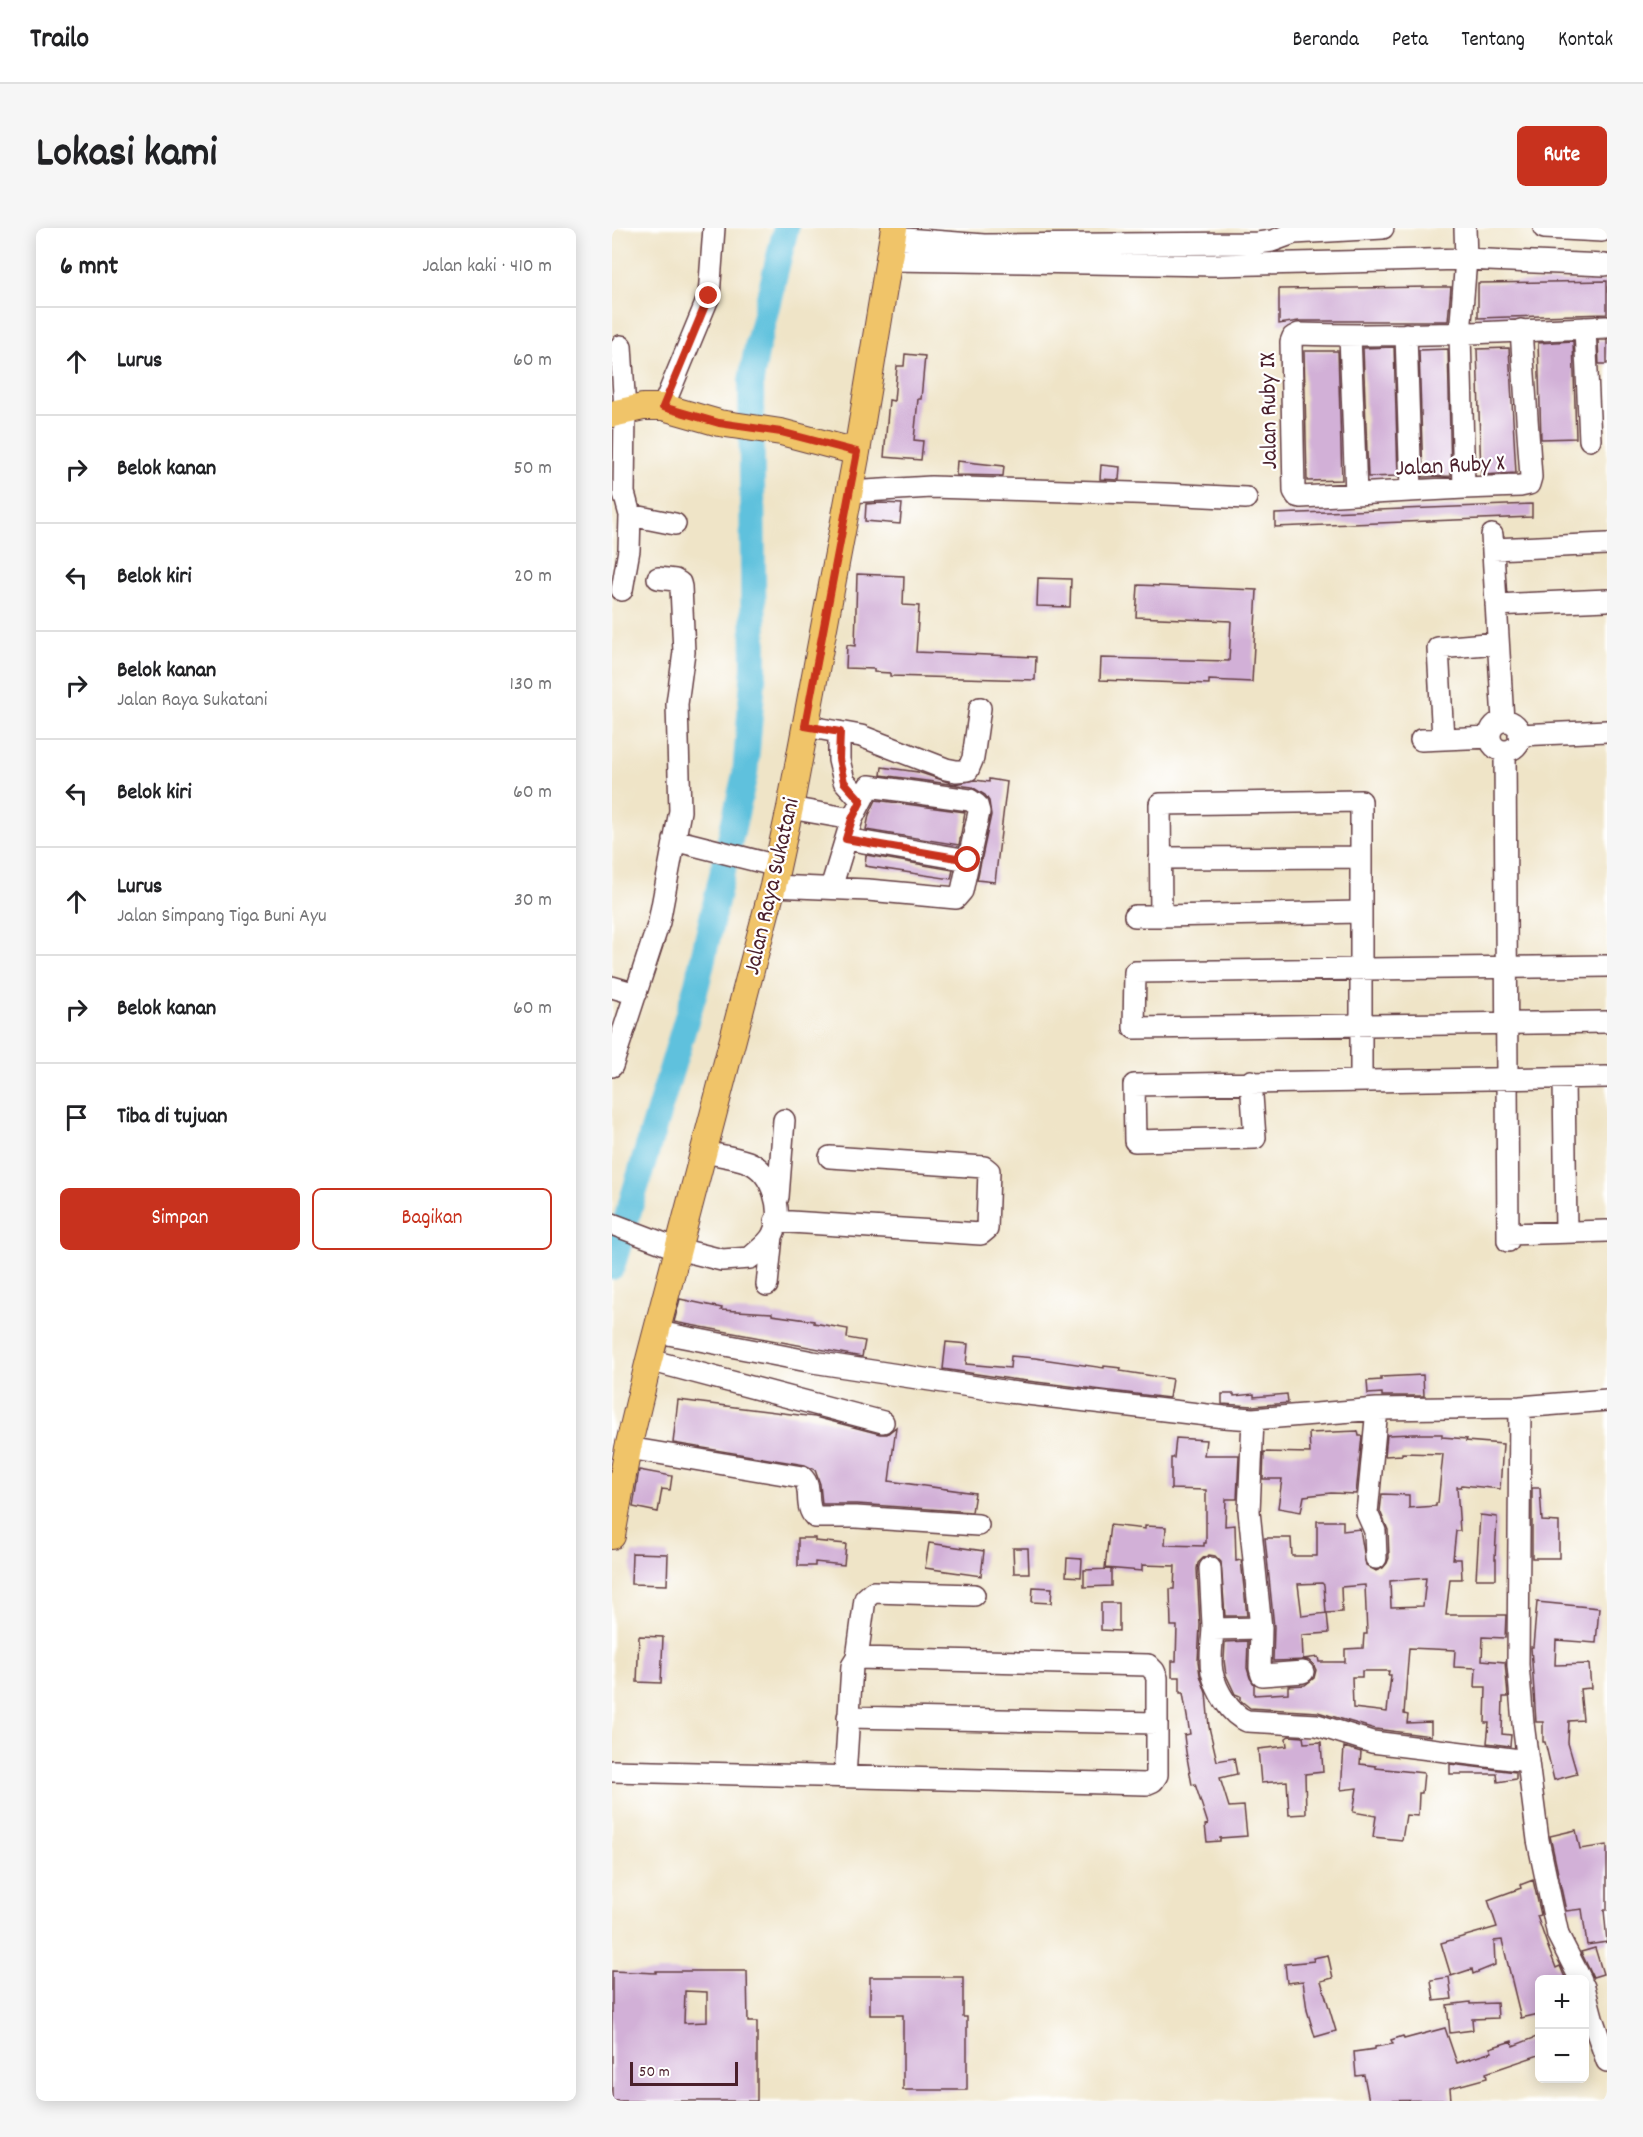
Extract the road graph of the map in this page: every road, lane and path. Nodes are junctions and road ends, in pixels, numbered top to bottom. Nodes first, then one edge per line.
1 (714, 228) edge
2 (1383, 228) edge
3 (1465, 228) edge
4 (1544, 228) edge
5 (1603, 230) edge
6 (1272, 241) junction
7 (892, 242) edge
8 (1466, 259) junction
9 (1270, 263) junction
10 (1606, 267) edge
11 (1607, 327) edge
12 (1585, 328) junction
13 (1521, 330) junction
14 (1406, 334) junction
15 (1460, 334) junction
16 (1350, 336) junction
17 (621, 346) dead end
18 (663, 407) junction
19 (619, 412) edge
20 (1590, 440) dead end
21 (857, 452) junction
22 (1464, 488) junction
23 (1294, 491) joint
24 (1411, 491) junction
25 (849, 492) junction
26 (1356, 494) junction
27 (1246, 498) dead end
28 (630, 515) junction
29 (675, 524) dead end
30 (1607, 544) edge
31 (658, 578) dead end
32 (622, 590) dead end
33 (1607, 600) edge
34 (1496, 605) junction
35 (1498, 643) junction
36 (980, 708) dead end
37 (805, 726) junction
38 (1607, 731) edge
39 (840, 732) junction
40 (1499, 736) junction
41 (1443, 739) junction
42 (1421, 740) dead end
43 (790, 808) junction
44 (853, 820) junction
45 (674, 840) junction
46 (1360, 857) junction
47 (1161, 858) junction
48 (968, 860) junction
49 (768, 870) junction
50 (831, 888) junction
51 (1361, 912) junction
52 (1136, 916) dead end
53 (1161, 916) junction
54 (1607, 966) edge
55 (1506, 968) junction
56 (1360, 970) junction
57 (612, 987) edge
58 (636, 994) junction
59 (1607, 1022) edge
60 (1507, 1023) junction
61 (1362, 1025) junction
62 (612, 1066) edge
63 (1607, 1077) edge
64 (1564, 1078) junction
65 (1507, 1079) junction
66 (1361, 1080) junction
67 (1251, 1082) junction
68 (784, 1120) dead end
69 (703, 1152) junction
70 (830, 1157) dead end
71 (775, 1223) junction
72 (612, 1224) edge
73 (1607, 1231) edge
74 (1566, 1232) junction
75 (979, 1248) dead end
76 (678, 1249) junction
77 (767, 1285) dead end
78 (658, 1332) junction
79 (649, 1360) junction
80 (1607, 1400) edge
81 (1520, 1407) junction
82 (1377, 1408) junction
83 (1253, 1419) junction
84 (883, 1422) dead end
85 (628, 1449) junction
86 (978, 1525) dead end
87 (612, 1536) edge
88 (1376, 1558) dead end
89 (1210, 1568) dead end
90 (974, 1595) dead end
91 (1213, 1629) junction
92 (1261, 1629) junction
93 (857, 1658) junction
94 (1303, 1672) dead end
95 (848, 1717) junction
96 (1157, 1723) junction
97 (1528, 1761) junction
98 (612, 1771) edge
99 (845, 1776) junction
100 (1578, 1975) edge
101 (1589, 2006) edge
102 (1607, 2061) edge

1 - 18 street
2 - 6 street
3 - 8 street
4 - 5 street
5 - 10 street
6 - 7 street
6 - 9 street
7 - 9 street
7 - 21 main road, Jalan Raya Sukatani
8 - 9 street
8 - 10 street
8 - 15 street
11 - 12 street
12 - 13 street
12 - 20 street
13 - 15 street
13 - 22 street, Jalan Ruby X
14 - 15 street
14 - 16 street
14 - 24 street
15 - 22 street
16 - 23 street, Jalan Ruby IX
16 - 26 street
17 - 19 street
18 - 19 main road
18 - 21 main road
19 - 28 street
21 - 25 main road, Jalan Raya Sukatani
22 - 24 street, Jalan Ruby X
23 - 26 street, Jalan Ruby X
24 - 26 street, Jalan Ruby X
25 - 27 street
25 - 37 main road, Jalan Raya Sukatani
28 - 29 street
28 - 32 street
30 - 34 street
31 - 45 street
33 - 34 street
34 - 35 street
35 - 40 street
35 - 41 street
36 - 39 street
37 - 39 street
37 - 43 main road, Jalan Raya Sukatani
38 - 40 street
39 - 44 street
40 - 41 street
40 - 55 street
41 - 42 street
43 - 44 street
43 - 49 main road, Jalan Raya Sukatani
44 - 48 street
44 - 48 street
44 - 50 street
45 - 49 street
45 - 58 street
46 - 47 street
46 - 47 street
46 - 51 street
47 - 53 street
48 - 50 street
49 - 50 street
49 - 69 main road, Jalan Raya Sukatani
51 - 53 street
51 - 56 street
52 - 53 street
54 - 55 street
55 - 56 street
55 - 60 street
56 - 61 street
56 - 61 street
57 - 58 street
58 - 62 street
59 - 60 street
60 - 61 street
60 - 65 street
61 - 66 street
63 - 64 street
64 - 65 street
64 - 74 street
65 - 66 street
65 - 74 street
66 - 67 street
67 - 67 street
68 - 71 street
69 - 71 street
69 - 76 main road, Jalan Raya Sukatani
70 - 71 street
71 - 75 street
71 - 76 street
71 - 77 street
72 - 76 street
73 - 74 street
76 - 78 main road, Jalan Raya Sukatani
78 - 79 main road, Jalan Raya Sukatani
78 - 83 street
79 - 84 street
79 - 85 main road, Jalan Raya Sukatani
80 - 81 street
81 - 82 street
81 - 97 street
82 - 83 street
82 - 88 street
83 - 92 street
85 - 86 street
85 - 87 main road, Jalan Raya Sukatani
89 - 91 street
90 - 93 street
91 - 92 street
91 - 97 street
92 - 94 street
93 - 95 street
93 - 96 street
95 - 96 street
95 - 99 street
96 - 99 street
97 - 100 street
98 - 99 street
101 - 102 street

